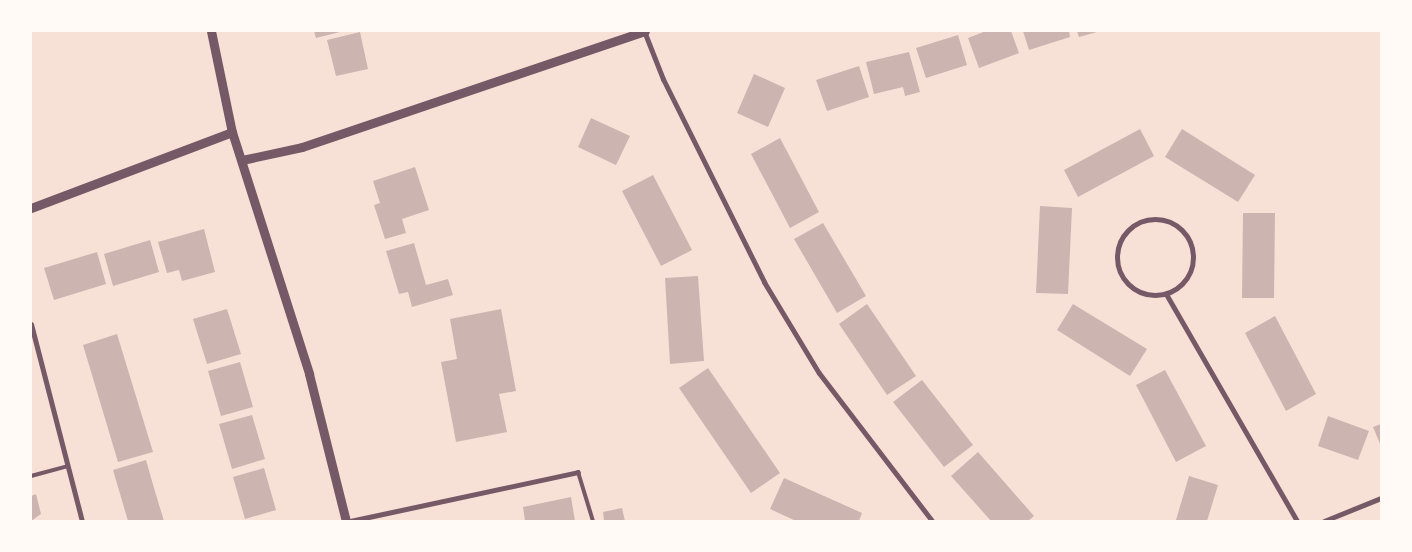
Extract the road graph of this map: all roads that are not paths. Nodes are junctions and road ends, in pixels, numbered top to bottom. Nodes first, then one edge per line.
1 (211, 31) edge
2 (645, 31) edge
3 (232, 132) junction
4 (242, 160) junction
5 (31, 208) edge
6 (1166, 294) junction
7 (31, 324) edge
8 (68, 466) junction
9 (578, 472) joint
10 (31, 476) edge
11 (1381, 498) edge
12 (82, 521) edge
13 (348, 521) edge
14 (593, 521) edge
15 (932, 521) edge
16 (1297, 521) edge
17 (1324, 521) edge

1 - 3 street
2 - 4 street
2 - 15 street
3 - 4 street
3 - 5 street
4 - 13 street
6 - 6 street
6 - 16 street
7 - 8 street
8 - 10 lane
8 - 12 street
9 - 13 street
9 - 14 lane
11 - 17 street

